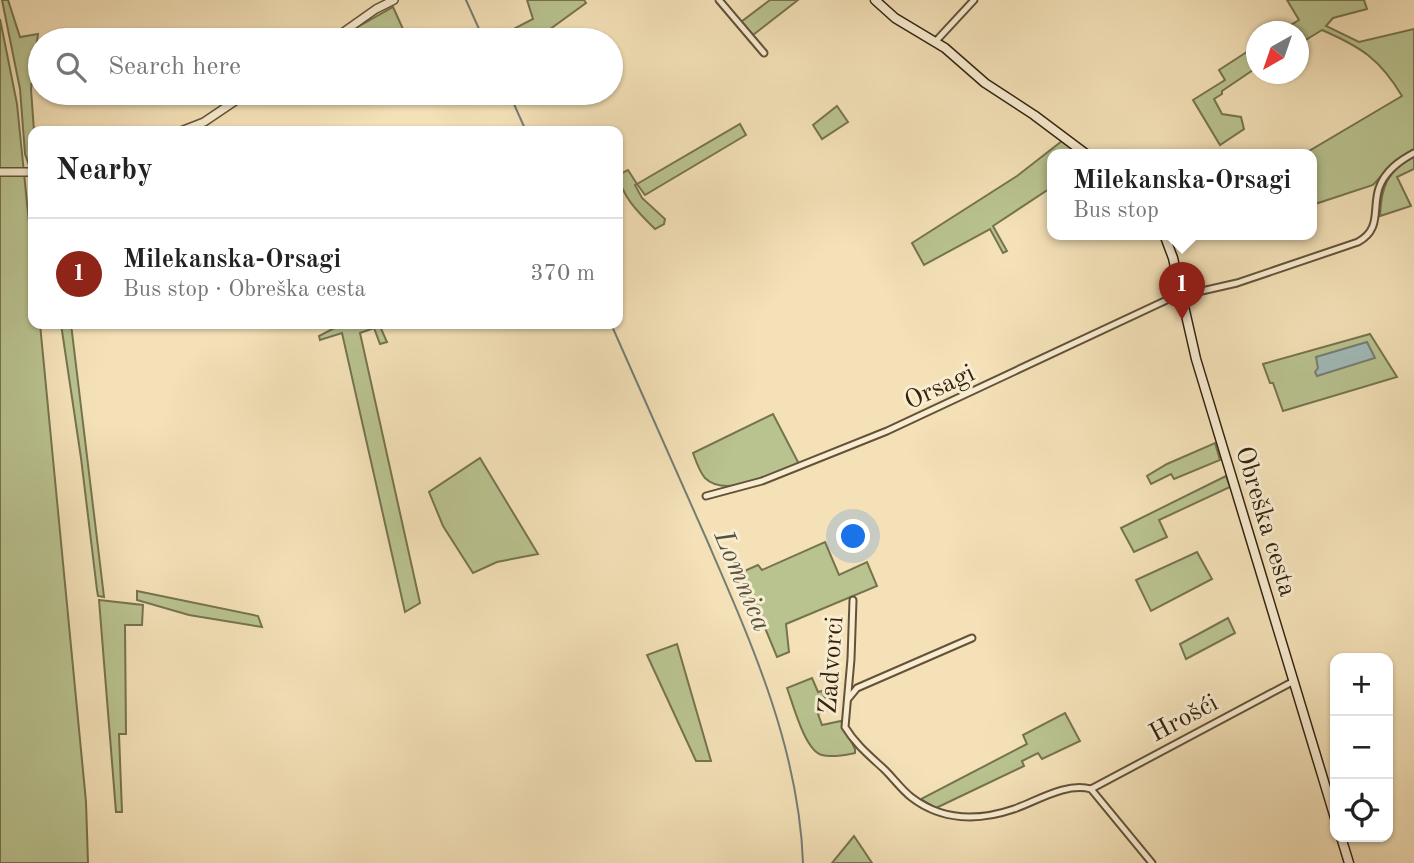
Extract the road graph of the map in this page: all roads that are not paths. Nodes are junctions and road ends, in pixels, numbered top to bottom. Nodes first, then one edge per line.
1 (394, 0) edge
2 (719, 0) edge
3 (875, 0) edge
4 (974, 0) edge
5 (349, 28) edge
6 (936, 41) junction
7 (764, 53) dead end
8 (229, 105) edge
9 (194, 126) edge
10 (1079, 149) edge
11 (1414, 153) edge
12 (0, 172) edge
13 (28, 172) edge
14 (1166, 240) edge
15 (1181, 295) junction
16 (706, 496) dead end
17 (853, 600) dead end
18 (972, 638) dead end
19 (1293, 681) junction
20 (847, 702) junction
21 (1091, 789) junction
22 (1330, 802) edge
23 (1343, 842) edge
24 (1152, 863) edge
25 (1349, 863) edge

1 - 5 street
2 - 7 street
3 - 6 main road
4 - 6 street
6 - 10 main road
8 - 9 street
11 - 15 street, Orsagi
12 - 13 street
14 - 15 main road, Obreška cesta
15 - 16 street, Orsagi
15 - 19 main road, Obreška cesta
17 - 20 street, Zadvorci
18 - 20 street
19 - 21 street, Hrošći
19 - 22 main road, Obreška cesta
20 - 21 street, Zadvorci
21 - 24 street
23 - 25 main road

